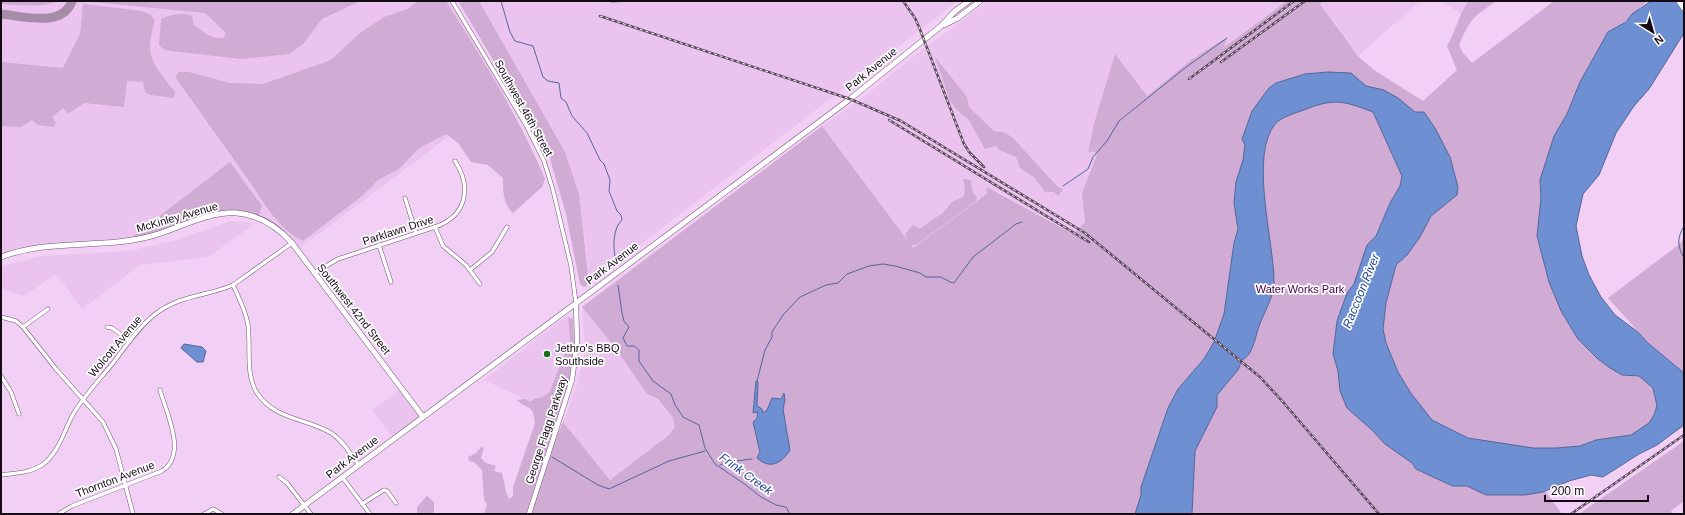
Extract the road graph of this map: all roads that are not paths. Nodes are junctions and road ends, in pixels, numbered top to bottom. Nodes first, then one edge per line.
1 (452, 1) edge
2 (969, 1) edge
3 (980, 1) edge
4 (1679, 1) edge
5 (1684, 8) edge
6 (941, 26) junction
7 (455, 161) dead end
8 (405, 198) dead end
9 (263, 220) joint
10 (435, 227) junction
11 (507, 227) dead end
12 (416, 233) junction
13 (292, 244) junction
14 (379, 246) junction
15 (1, 257) edge
16 (470, 270) junction
17 (314, 273) junction
18 (391, 282) dead end
19 (480, 284) dead end
20 (234, 285) junction
21 (576, 303) junction
22 (48, 309) dead end
23 (1, 317) edge
24 (23, 327) junction
25 (107, 327) dead end
26 (130, 341) junction
27 (1, 376) edge
28 (160, 390) dead end
29 (82, 401) junction
30 (19, 414) dead end
31 (423, 417) junction
32 (359, 465) junction
33 (1, 475) edge
34 (279, 477) dead end
35 (342, 477) junction
36 (125, 485) junction
37 (396, 503) dead end
38 (362, 504) junction
39 (305, 505) junction
40 (60, 513) edge
41 (133, 514) edge
42 (204, 514) edge
43 (222, 514) edge
44 (293, 514) edge
45 (311, 514) edge
46 (370, 514) edge
47 (529, 514) edge

1 - 21 street, Southwest 46th Street
2 - 6 main road, Park Avenue
3 - 6 main road, Park Avenue
4 - 5 main road
6 - 21 main road, Park Avenue
7 - 10 street, Parklawn Drive
8 - 12 street
9 - 13 main road, Southwest 42nd Street
9 - 15 main road, McKinley Avenue
10 - 12 street, Parklawn Drive
10 - 16 street
11 - 16 street
12 - 14 street, Parklawn Drive
13 - 17 main road, Southwest 42nd Street
13 - 20 street, Wolcott Avenue
14 - 17 street, Parklawn Drive
14 - 18 street
16 - 19 street
17 - 31 main road, Southwest 42nd Street
20 - 26 street, Wolcott Avenue
20 - 32 street
21 - 31 main road, Park Avenue
21 - 47 street, George Flagg Parkway
22 - 24 street
23 - 24 street
24 - 29 street
25 - 26 street
26 - 29 street, Wolcott Avenue
27 - 30 street
28 - 36 street, Thornton Avenue
29 - 33 street, Wolcott Avenue
29 - 36 street
31 - 32 main road, Park Avenue
32 - 35 main road, Park Avenue
34 - 39 street
35 - 38 street
35 - 39 main road, Park Avenue
36 - 40 street, Thornton Avenue
36 - 41 street
37 - 38 street
38 - 46 street
39 - 44 main road, Park Avenue
39 - 45 street
42 - 43 street

